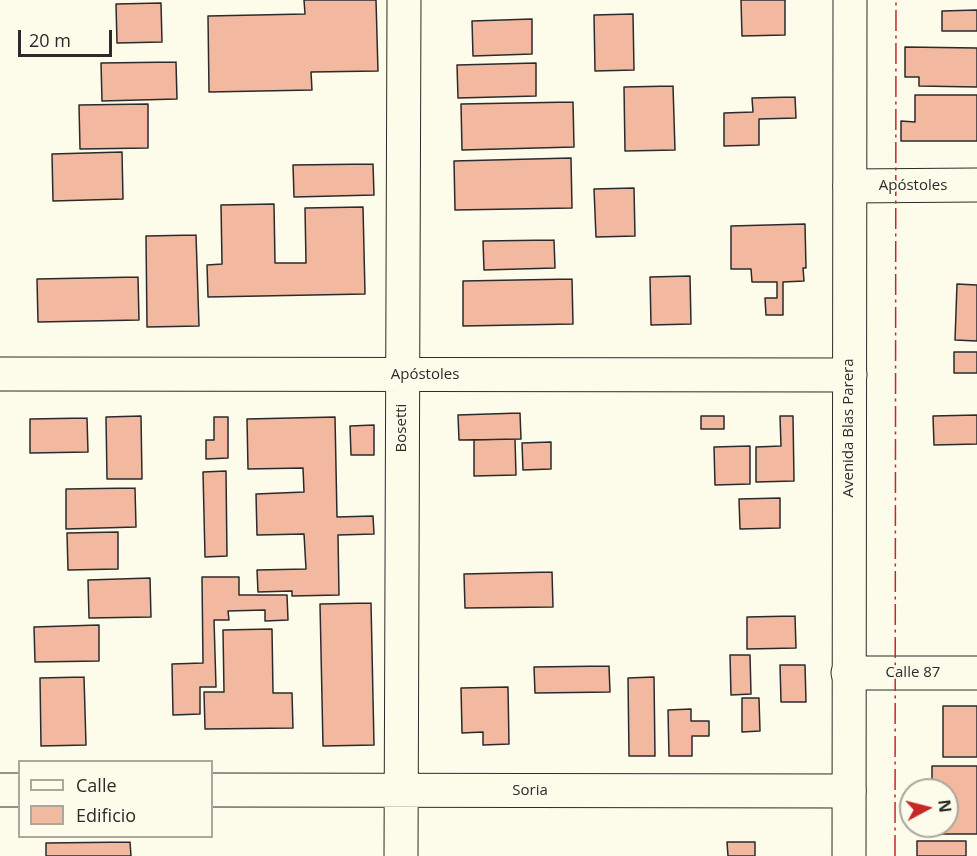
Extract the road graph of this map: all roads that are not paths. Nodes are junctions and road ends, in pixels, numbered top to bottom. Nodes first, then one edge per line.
1 (404, 0) edge
2 (850, 0) edge
3 (977, 185) edge
4 (850, 186) junction
5 (0, 374) edge
6 (402, 375) junction
7 (850, 375) junction
8 (848, 673) junction
9 (977, 673) edge
10 (0, 790) edge
11 (18, 790) edge
12 (213, 790) edge
13 (401, 791) junction
14 (849, 791) junction
15 (401, 856) edge
16 (849, 856) edge

1 - 6 street, Bosetti
2 - 4 street, Avenida Blas Parera
3 - 4 street, Apóstoles
4 - 7 street, Avenida Blas Parera
5 - 6 street, Apóstoles
6 - 7 street, Apóstoles
6 - 13 street, Bosetti
7 - 8 street, Avenida Blas Parera
8 - 9 street, Calle 87
8 - 14 street, Avenida Blas Parera
10 - 11 street
12 - 13 street, Soria
13 - 14 street, Soria
13 - 15 street, Bosetti
14 - 16 street, Avenida Blas Parera

